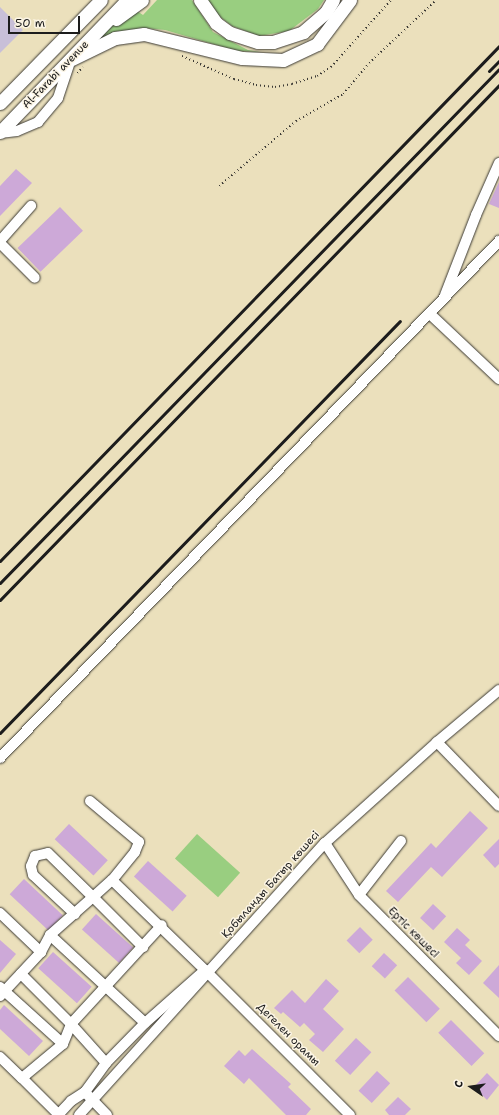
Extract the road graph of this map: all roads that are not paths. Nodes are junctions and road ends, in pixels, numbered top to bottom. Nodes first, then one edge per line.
1 (91, 0) edge
2 (101, 0) edge
3 (127, 0) edge
4 (142, 0) edge
5 (200, 0) edge
6 (333, 0) edge
7 (350, 0) edge
8 (101, 28) junction
9 (72, 31) junction
10 (72, 59) junction
11 (0, 103) edge
12 (0, 132) edge
13 (499, 163) edge
14 (31, 206) dead end
15 (499, 241) edge
16 (0, 242) edge
17 (35, 278) dead end
18 (443, 299) junction
19 (430, 314) junction
20 (499, 379) edge
21 (499, 690) edge
22 (437, 742) junction
23 (0, 758) edge
24 (90, 801) dead end
25 (499, 806) edge
26 (401, 841) dead end
27 (325, 843) junction
28 (112, 880) junction
29 (359, 895) junction
30 (93, 896) junction
31 (0, 913) edge
32 (75, 914) junction
33 (162, 925) junction
34 (50, 935) junction
35 (144, 947) junction
36 (41, 952) junction
37 (207, 971) junction
38 (21, 974) junction
39 (107, 986) junction
40 (2, 991) edge
41 (145, 1023) junction
42 (71, 1024) junction
43 (499, 1036) edge
44 (63, 1044) junction
45 (0, 1057) edge
46 (106, 1063) junction
47 (22, 1078) junction
48 (85, 1092) junction
49 (93, 1101) junction
50 (58, 1115) edge
51 (79, 1115) edge
52 (107, 1115) edge
53 (350, 1115) edge

1 - 9 main road
2 - 9 main road, Al-Farabi avenue
3 - 8 main road, Al-Farabi avenue
4 - 8 main road
5 - 6 main road
7 - 10 main road
8 - 10 main road, Al-Farabi avenue
9 - 11 main road, Al-Farabi avenue
10 - 12 main road, Al-Farabi avenue
10 - 12 street
13 - 18 street
14 - 16 street
15 - 18 street
16 - 17 street
18 - 19 street
19 - 20 street
19 - 23 street
21 - 22 street, Қобыланды Батыр көшесі
22 - 25 street
22 - 27 street, Қобыланды Батыр көшесі
24 - 28 street
26 - 29 street
27 - 29 street, Ертіс көшесі
27 - 37 street, Қобыланды Батыр көшесі
28 - 30 street
28 - 33 street, Дегелен орамы
29 - 43 street, Ертіс көшесі
30 - 32 street
30 - 32 street
30 - 35 street
31 - 36 street
32 - 34 street
33 - 35 street
33 - 37 street, Дегелен орамы
34 - 36 street
34 - 39 street
35 - 39 street
36 - 38 street
37 - 41 street
37 - 49 street, Қобыланды Батыр көшесі
37 - 53 street, Дегелен орамы
38 - 40 street
38 - 42 street
39 - 41 street
39 - 42 street
40 - 44 street
41 - 46 street
42 - 44 street
42 - 46 street
44 - 47 street
45 - 47 street
46 - 48 street
47 - 50 street
48 - 49 street
48 - 50 street
49 - 51 street, Қобыланды Батыр көшесі
49 - 52 street

